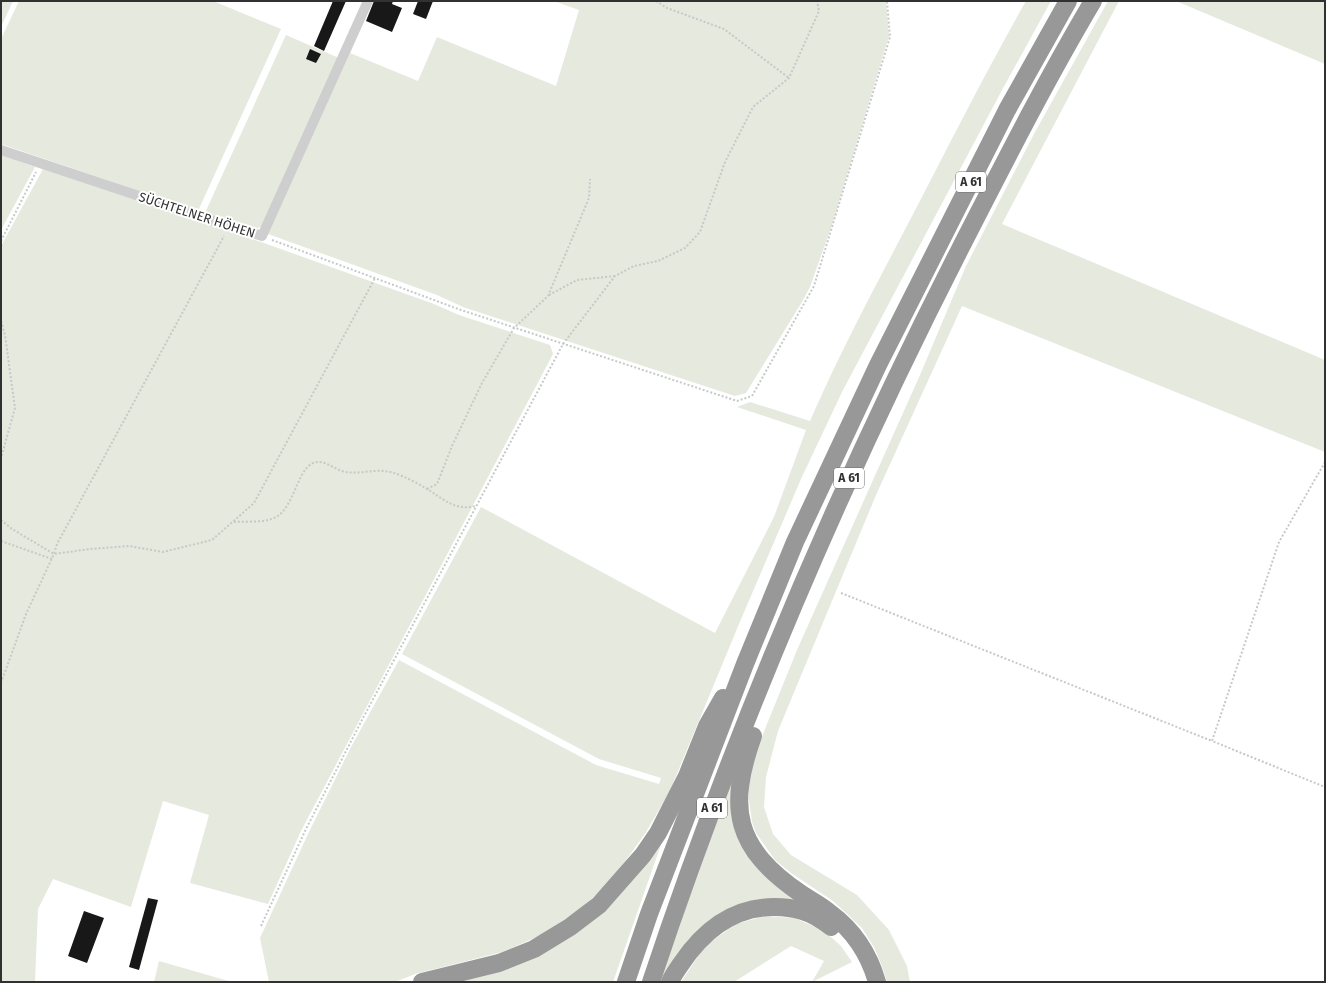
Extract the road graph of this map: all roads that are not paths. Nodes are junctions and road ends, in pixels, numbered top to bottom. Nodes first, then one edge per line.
1 (368, 1) edge
2 (1068, 1) edge
3 (1093, 1) edge
4 (1, 150) edge
5 (780, 636) junction
6 (745, 664) junction
7 (422, 982) edge
8 (626, 982) edge
9 (650, 982) edge
10 (670, 982) edge
11 (867, 982) edge
12 (877, 982) edge

1 - 4 street, SÜCHTELNER HÖHEN
2 - 6 highway, A 61
3 - 5 highway, A 61
5 - 9 highway, A 61
5 - 12 highway
6 - 7 highway
6 - 8 highway, A 61
10 - 11 highway

